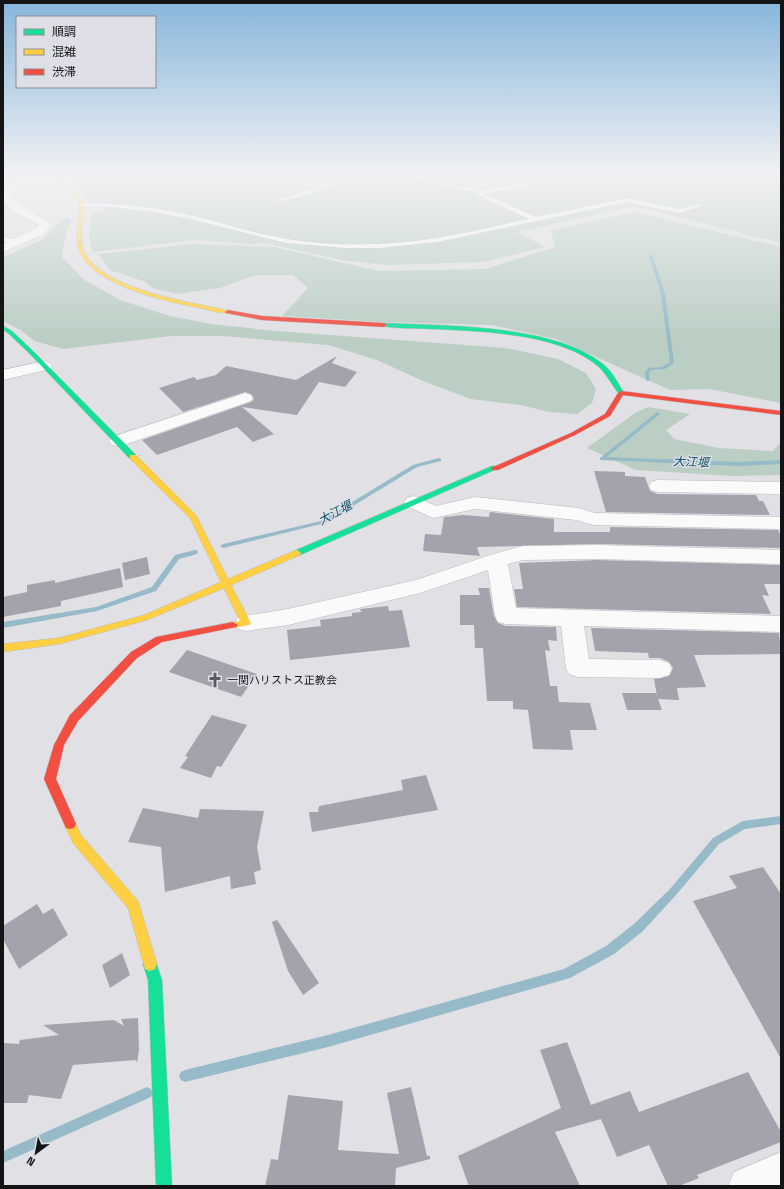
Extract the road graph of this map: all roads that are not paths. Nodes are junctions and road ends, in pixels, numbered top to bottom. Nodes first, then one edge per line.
1 (41, 230) edge
2 (80, 230) edge
3 (247, 230) edge
4 (481, 230) edge
5 (3, 240) edge
6 (18, 242) junction
7 (3, 248) edge
8 (3, 328) edge
9 (44, 366) junction
10 (3, 375) edge
11 (621, 393) junction
12 (245, 398) dead end
13 (781, 413) edge
14 (118, 441) junction
15 (658, 486) dead end
16 (776, 488) edge
17 (414, 502) junction
18 (781, 506) edge
19 (593, 519) junction
20 (781, 523) edge
21 (597, 552) junction
22 (781, 557) edge
23 (497, 560) junction
24 (227, 583) junction
25 (570, 618) junction
26 (246, 622) junction
27 (781, 624) edge
28 (3, 648) edge
29 (660, 669) dead end
30 (781, 1171) edge
31 (164, 1186) edge
32 (748, 1186) edge

1 - 6 street
2 - 11 street
3 - 4 lane
5 - 6 lane
6 - 7 street
8 - 9 street
9 - 10 street
9 - 14 street
11 - 13 street
11 - 17 street
12 - 14 street
14 - 24 street
15 - 16 street
16 - 18 street
17 - 19 street
17 - 24 street
19 - 20 street
19 - 21 street
21 - 22 street
21 - 23 street
23 - 25 street
23 - 26 street
24 - 26 street
24 - 28 street
25 - 27 street
25 - 29 street
26 - 31 street
30 - 32 street

